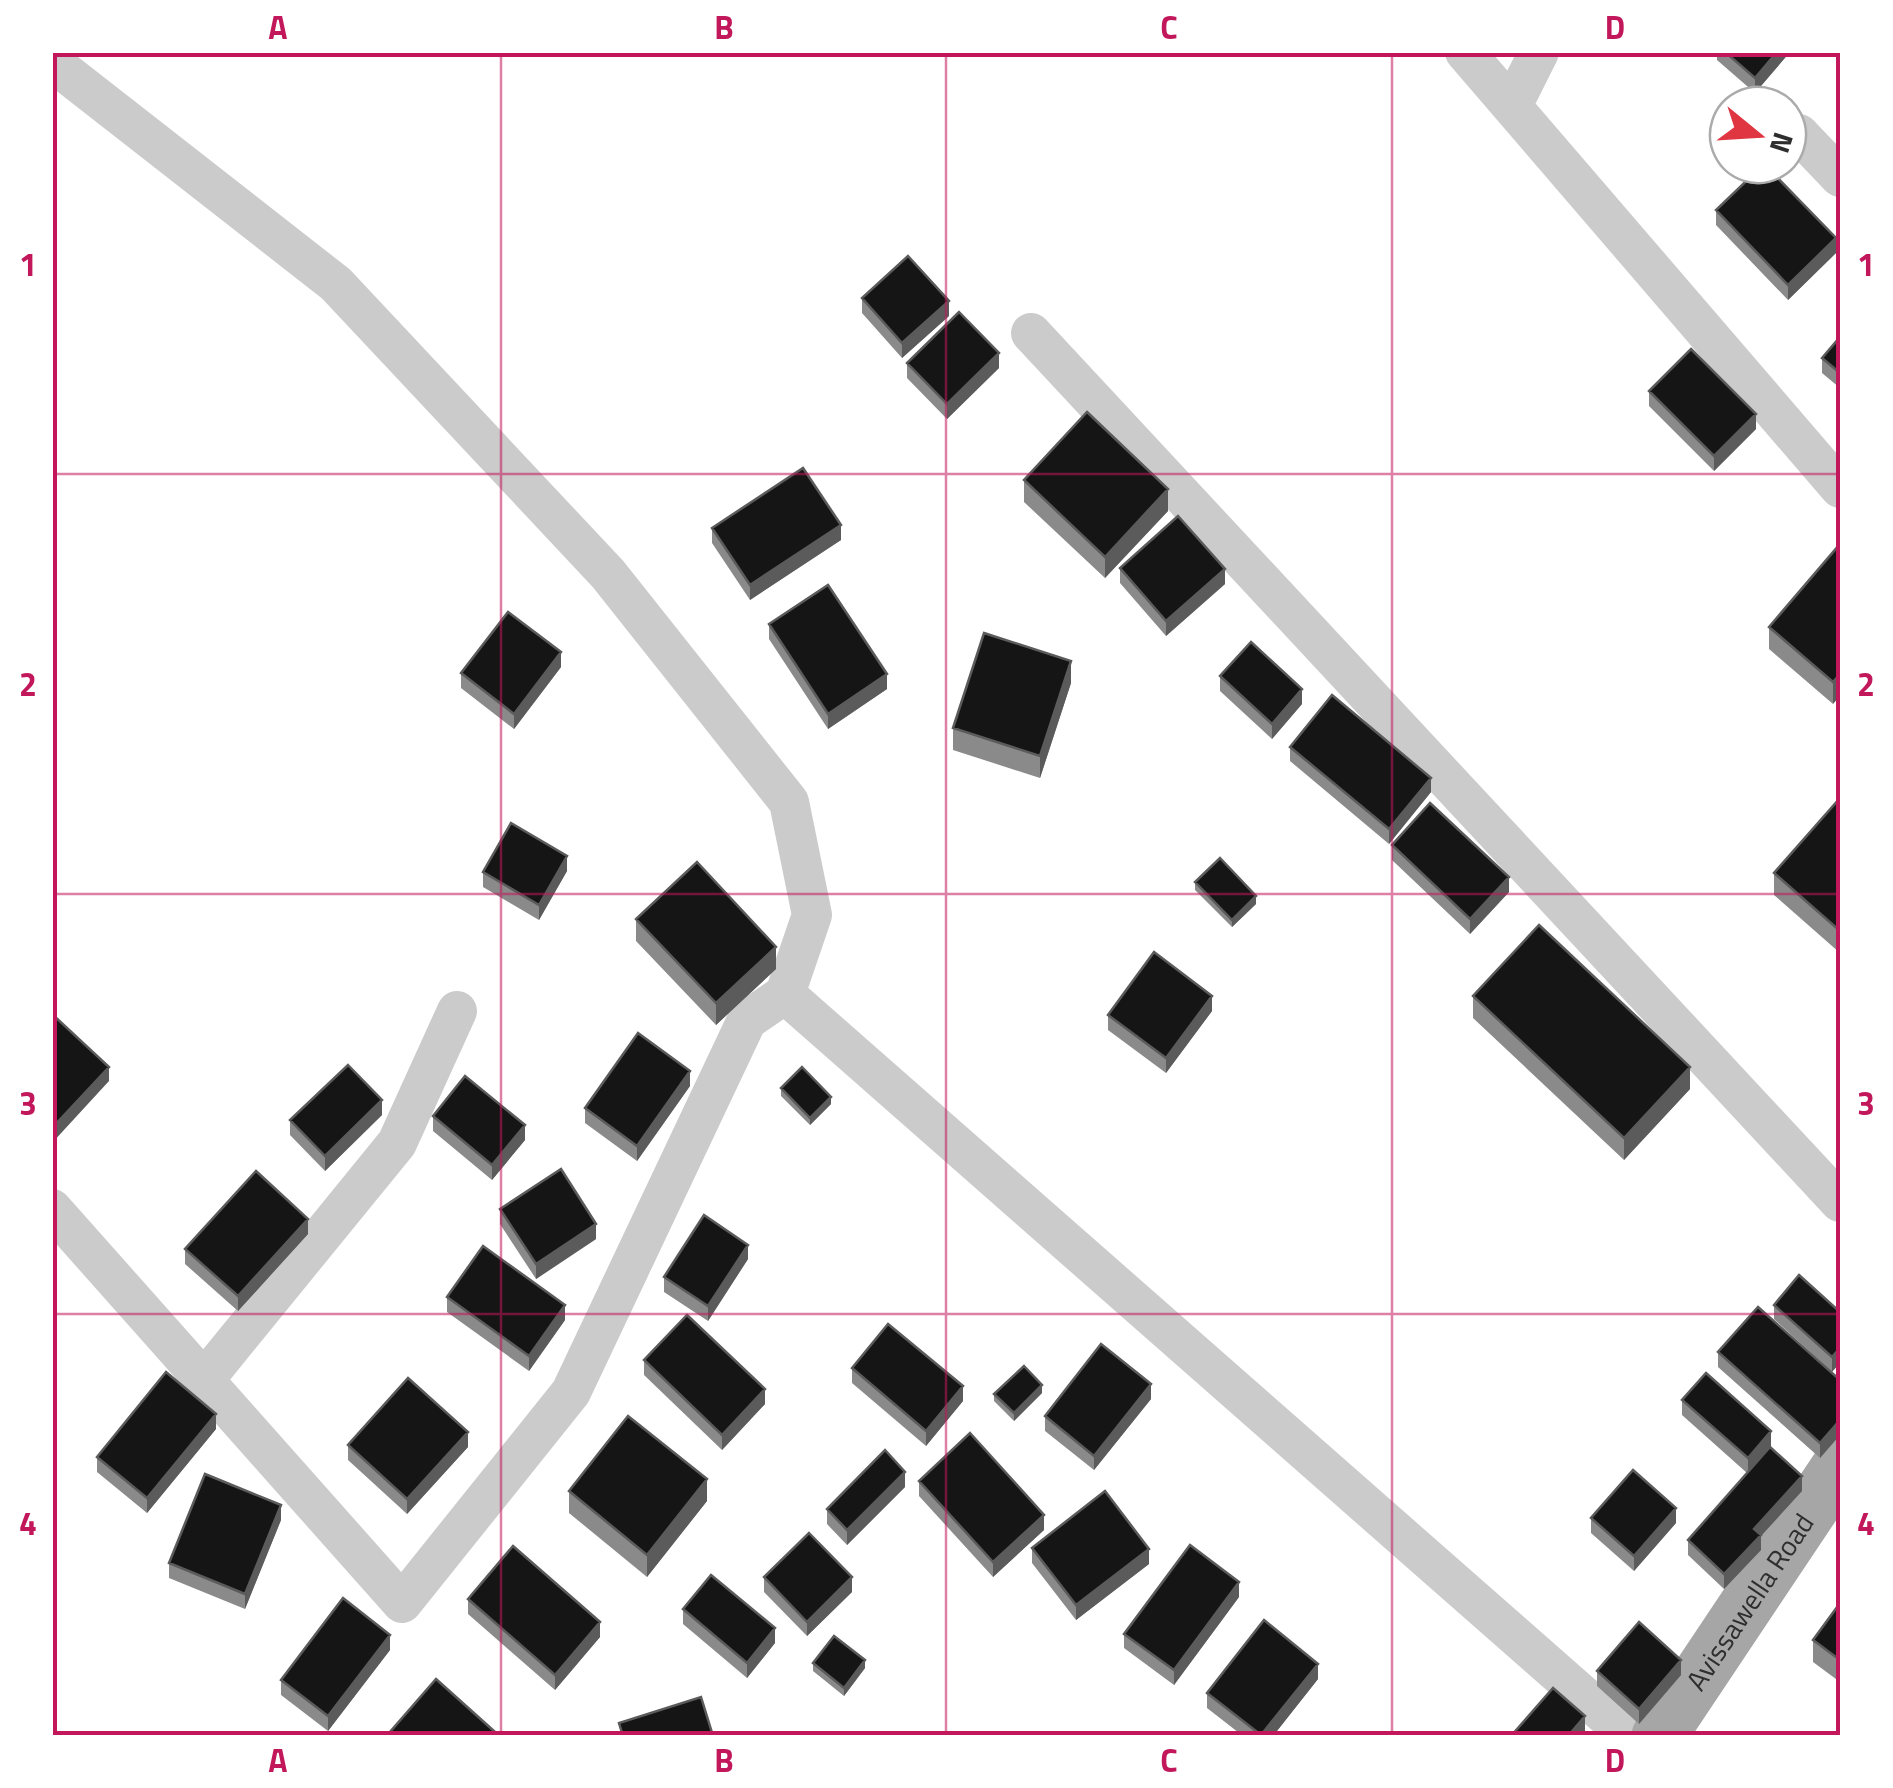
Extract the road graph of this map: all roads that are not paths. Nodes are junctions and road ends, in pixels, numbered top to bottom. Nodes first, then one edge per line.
1 (1465, 52) edge
2 (1540, 52) edge
3 (52, 62) edge
4 (1512, 106) junction
5 (1808, 143) edge
6 (1840, 177) edge
7 (1031, 333) dead end
8 (1840, 488) edge
9 (785, 994) junction
10 (456, 1011) dead end
11 (1840, 1202) edge
12 (52, 1209) edge
13 (204, 1380) junction
14 (1840, 1465) edge
15 (1629, 1736) edge
16 (1659, 1736) edge

1 - 4 street
2 - 4 street
3 - 9 street
4 - 8 street
5 - 6 street
7 - 11 street
9 - 13 street
9 - 15 street
10 - 13 street
12 - 13 street
14 - 16 main road, Avissawella Road

